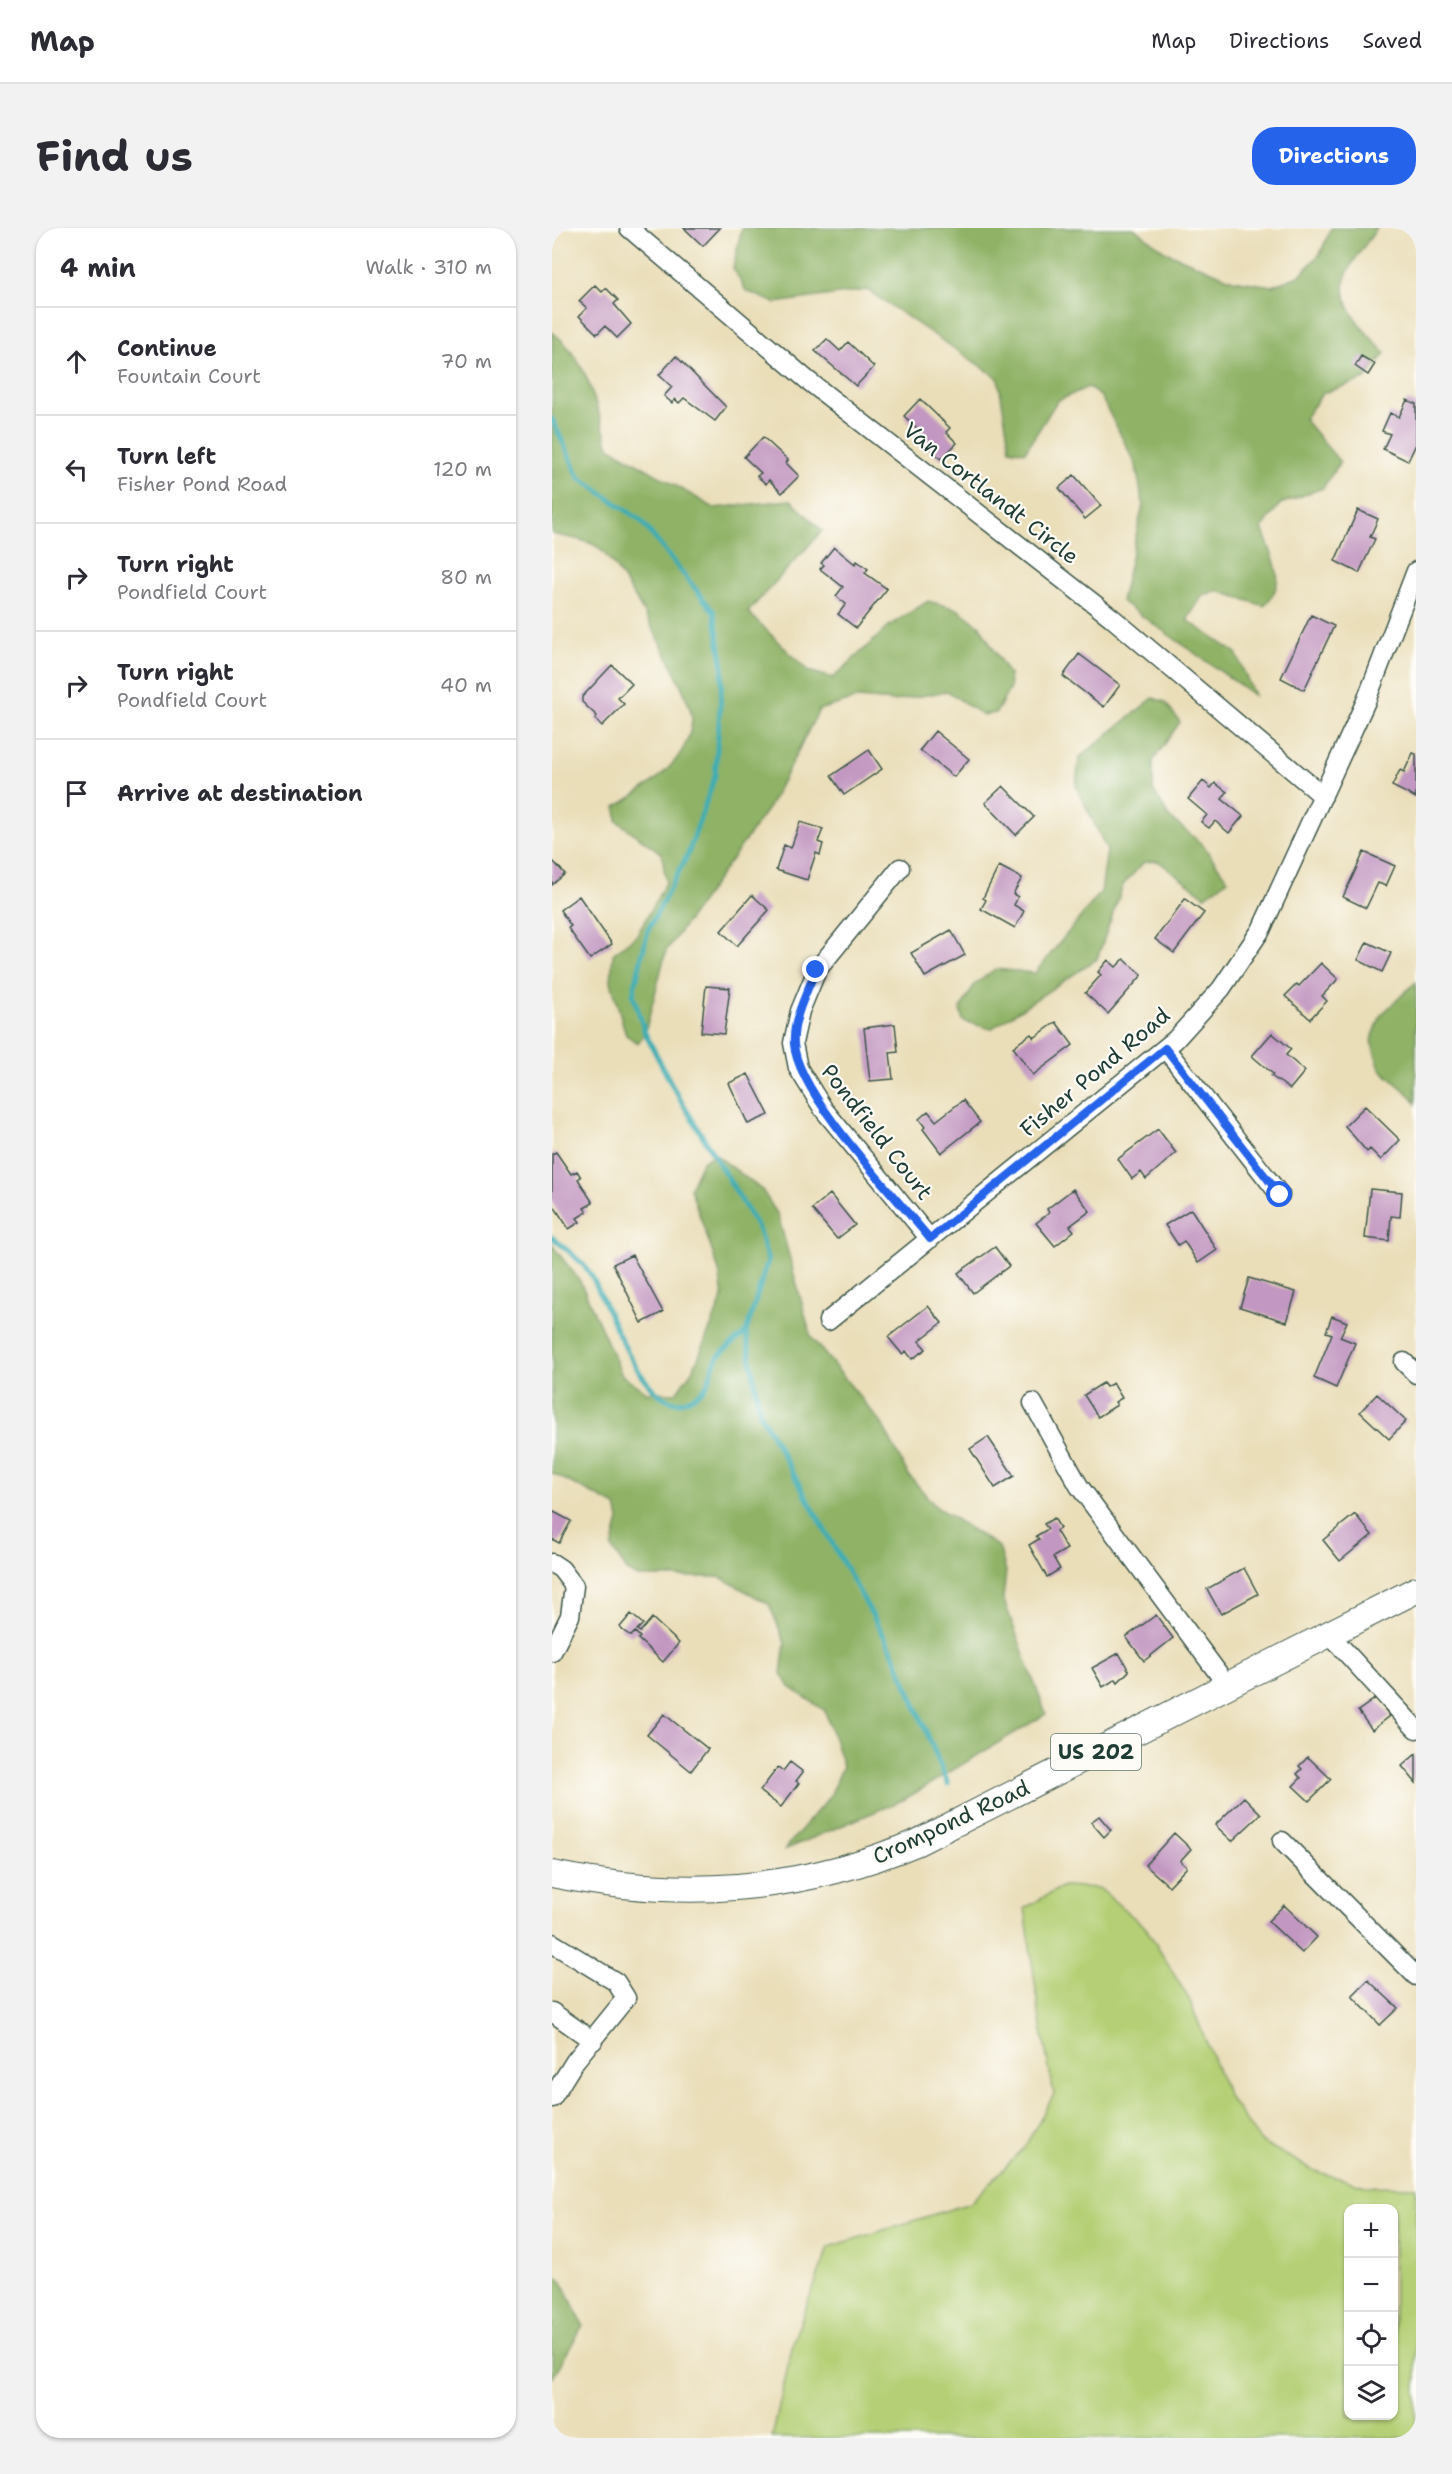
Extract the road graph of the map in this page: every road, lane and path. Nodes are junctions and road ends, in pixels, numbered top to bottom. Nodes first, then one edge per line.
1 (630, 228) edge
2 (1416, 571) edge
3 (1323, 796) junction
4 (900, 868) dead end
5 (1165, 1048) junction
6 (1280, 1195) dead end
7 (930, 1239) junction
8 (828, 1322) dead end
9 (1033, 1403) dead end
10 (552, 1563) edge
11 (1416, 1590) edge
12 (1330, 1635) junction
13 (552, 1653) edge
14 (1227, 1685) junction
15 (1416, 1729) edge
16 (1282, 1841) dead end
17 (552, 1874) edge
18 (552, 1943) edge
19 (1416, 1976) edge
20 (552, 2012) edge
21 (593, 2041) junction
22 (552, 2098) edge

1 - 3 street, Van Cortlandt Circle
2 - 3 street, Fisher Pond Road
3 - 5 street, Fisher Pond Road
4 - 7 street, Pondfield Court
5 - 6 street
5 - 7 street, Fisher Pond Road
7 - 8 street, Fisher Pond Road
9 - 14 street
10 - 13 street
11 - 12 highway, Crompond Road / US 202
12 - 14 highway, Crompond Road / US 202
12 - 15 street
14 - 17 highway, Crompond Road / US 202
16 - 19 street
18 - 21 street
20 - 21 street
21 - 22 street

